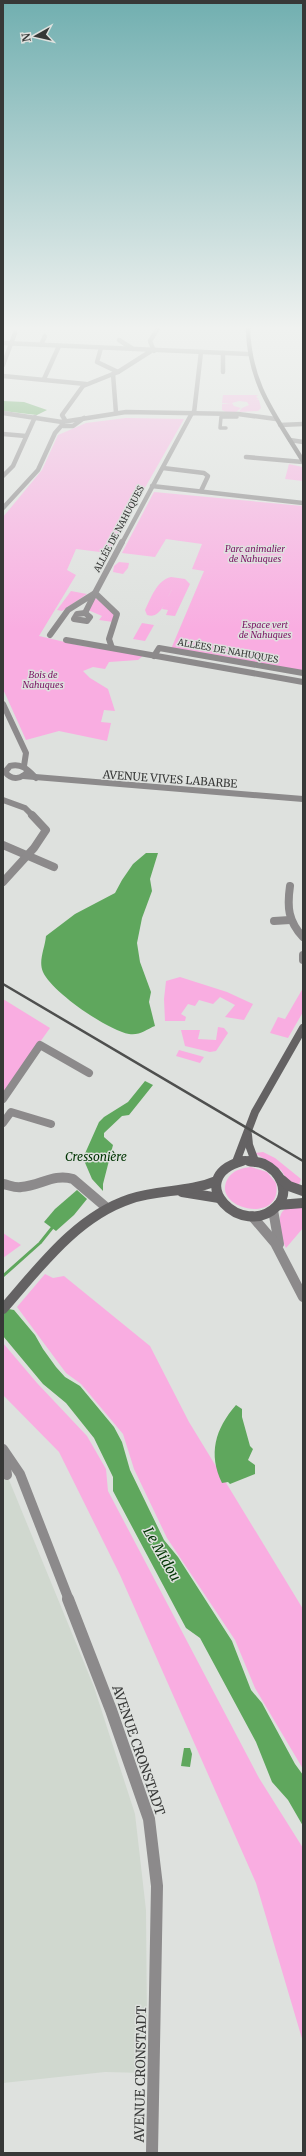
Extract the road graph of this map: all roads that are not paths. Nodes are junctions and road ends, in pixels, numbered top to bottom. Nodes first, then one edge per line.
1 (29, 429) edge
2 (58, 429) edge
3 (65, 429) edge
4 (184, 429) edge
5 (282, 429) edge
6 (55, 433) junction
7 (3, 434) edge
8 (26, 436) junction
9 (290, 440) junction
10 (303, 442) edge
11 (246, 457) dead end
12 (303, 462) edge
13 (163, 468) junction
14 (3, 469) edge
15 (9, 470) junction
16 (3, 476) edge
17 (152, 486) junction
18 (201, 491) junction
19 (303, 503) edge
20 (3, 508) edge
21 (95, 593) junction
22 (86, 613) dead end
23 (50, 635) dead end
24 (66, 640) dead end
25 (112, 648) junction
26 (154, 656) junction
27 (303, 673) edge
28 (303, 682) edge
29 (4, 708) edge
30 (21, 768) junction
31 (5, 771) edge
32 (3, 800) edge
33 (303, 800) edge
34 (3, 846) edge
35 (27, 856) junction
36 (54, 867) dead end
37 (3, 882) edge
38 (290, 886) dead end
39 (290, 920) junction
40 (274, 922) dead end
41 (303, 937) edge
42 (303, 955) edge
43 (303, 960) edge
44 (303, 1028) edge
45 (89, 1073) dead end
46 (3, 1099) edge
47 (3, 1123) edge
48 (51, 1124) dead end
49 (248, 1128) junction
50 (255, 1161) junction
51 (236, 1162) junction
52 (282, 1180) junction
53 (216, 1181) junction
54 (3, 1184) edge
55 (171, 1191) junction
56 (303, 1191) edge
57 (219, 1198) junction
58 (303, 1203) edge
59 (107, 1208) junction
60 (276, 1208) junction
61 (252, 1216) junction
62 (282, 1255) junction
63 (303, 1297) edge
64 (3, 1309) edge
65 (3, 1449) edge
66 (7, 1474) dead end
67 (152, 2153) edge

1 - 8 street
2 - 6 street
3 - 6 street
4 - 13 street, ALLÉE DE NAHUQUES
5 - 9 main road
6 - 20 street
7 - 8 street
8 - 15 street
9 - 10 street
9 - 12 main road
11 - 12 street
13 - 17 street, ALLÉE DE NAHUQUES
13 - 18 street
14 - 15 street
15 - 16 street
17 - 18 street
17 - 21 street, ALLÉE DE NAHUQUES
18 - 19 street
21 - 22 street
21 - 23 street
21 - 25 street
24 - 25 street, ALLÉES DE NAHUQUES
25 - 26 street, ALLÉES DE NAHUQUES
26 - 27 street, ALLÉES DE NAHUQUES
26 - 28 street, ALLÉES DE NAHUQUES
29 - 30 street
30 - 31 street
30 - 31 street, AVENUE VIVES LABARBE
30 - 33 street, AVENUE VIVES LABARBE
32 - 35 street
34 - 35 street
35 - 36 street
35 - 37 street
38 - 39 street
39 - 40 street
39 - 41 street
42 - 43 street
44 - 49 main road
45 - 46 street
47 - 48 street
49 - 50 main road
49 - 51 main road
50 - 51 main road
50 - 52 main road
51 - 53 main road
52 - 56 main road
52 - 60 main road
53 - 55 main road
53 - 57 main road
54 - 59 street
55 - 57 main road
55 - 59 main road
57 - 61 main road
58 - 60 main road
59 - 64 main road
60 - 61 main road
60 - 62 street
61 - 62 street
62 - 63 street
65 - 66 street
65 - 67 street, AVENUE CRONSTADT

